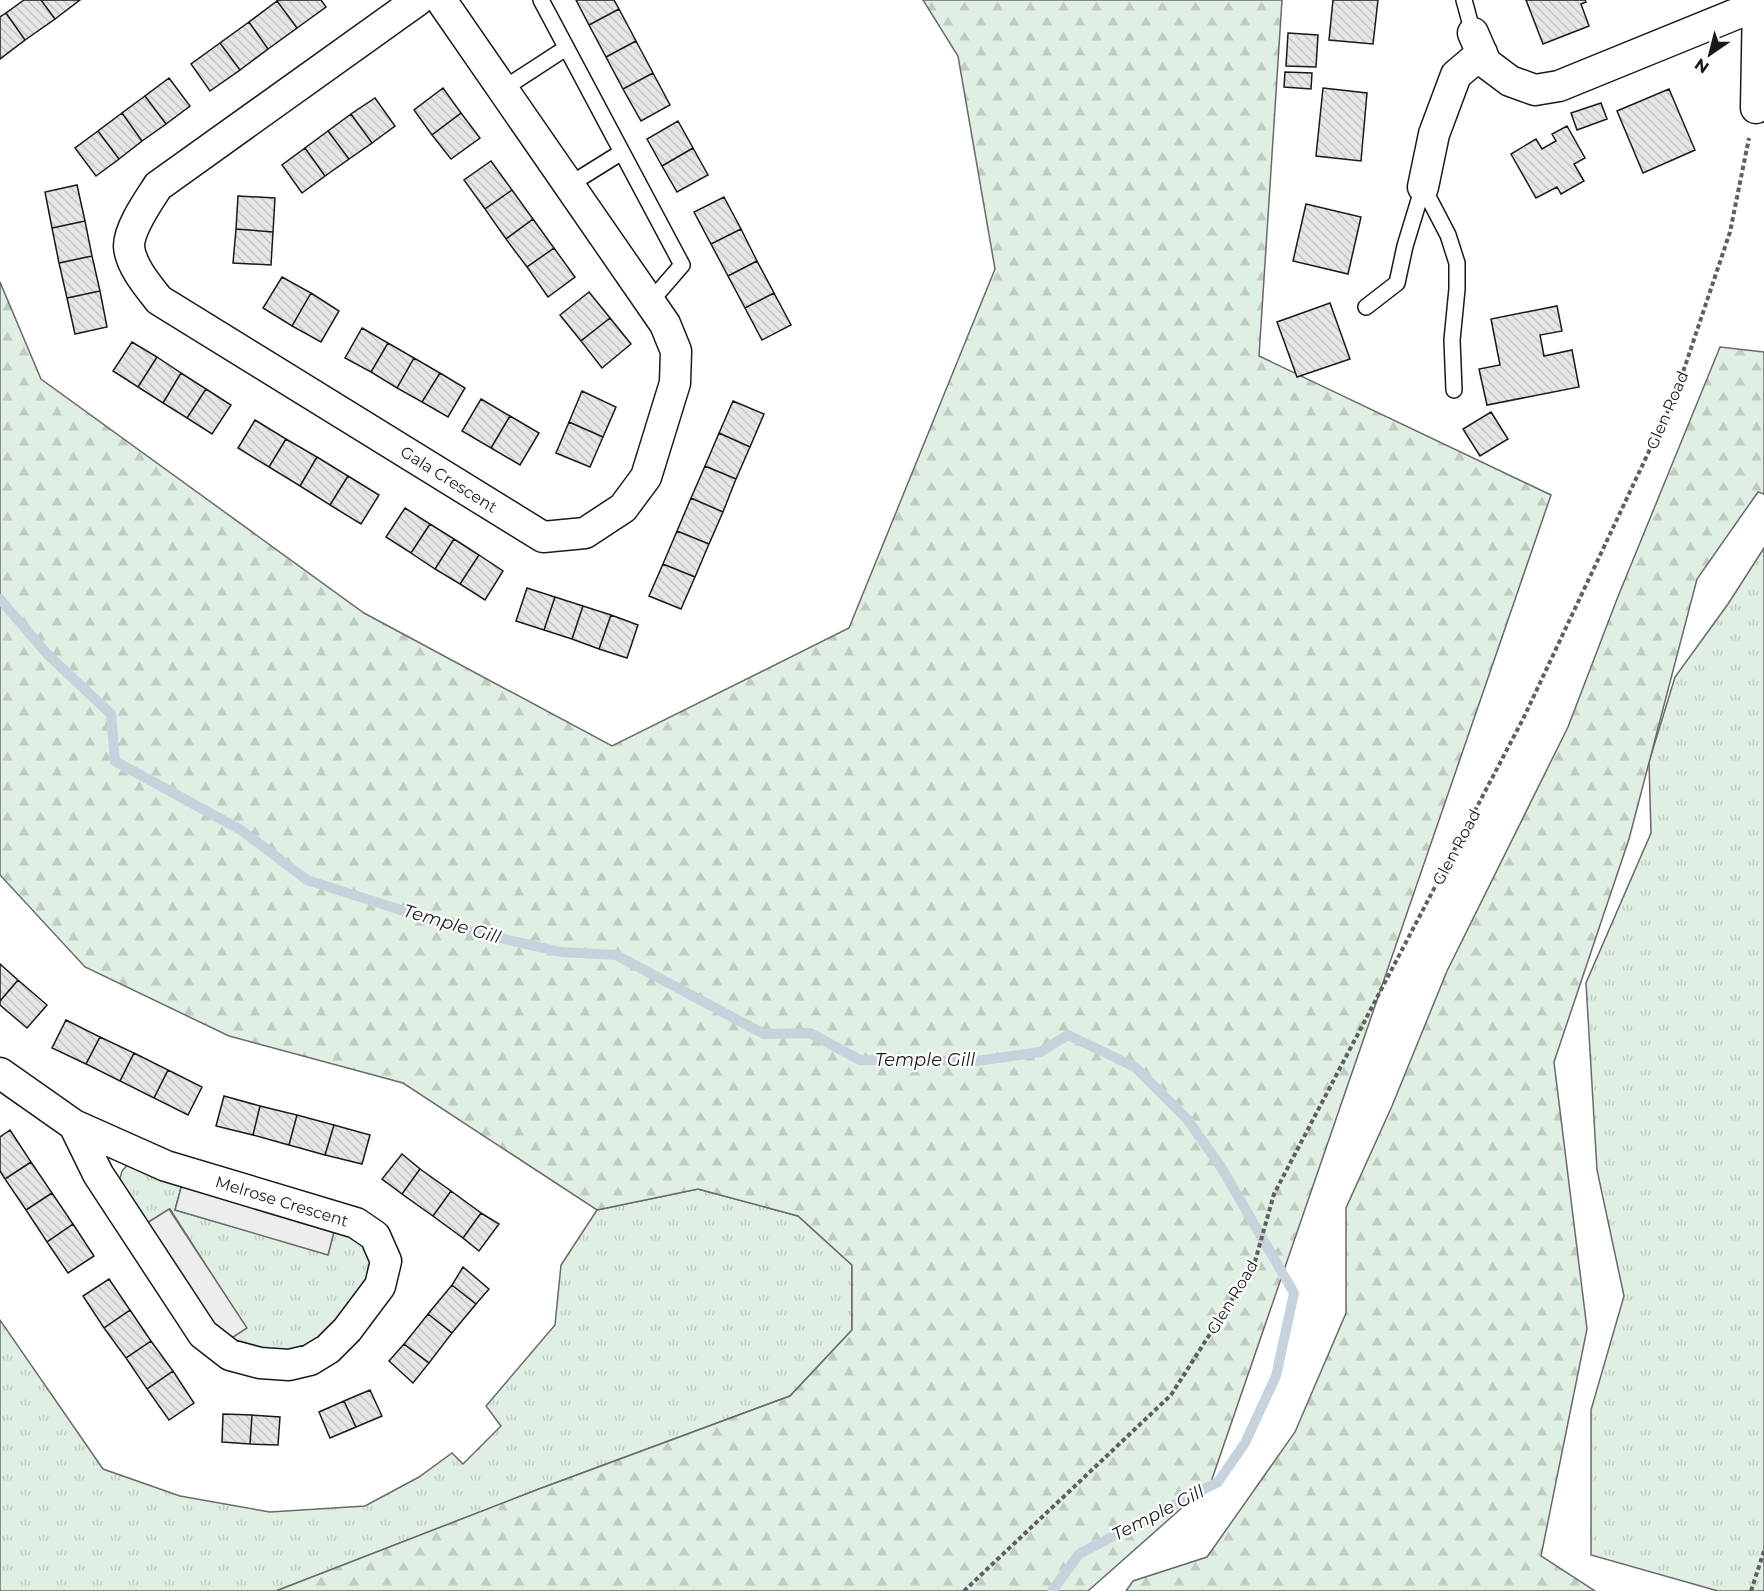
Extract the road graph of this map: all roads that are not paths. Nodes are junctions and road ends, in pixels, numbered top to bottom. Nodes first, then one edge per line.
1 (418, 0) edge
2 (441, 0) edge
3 (541, 0) edge
4 (1464, 0) edge
5 (1758, 2) edge
6 (1478, 43) junction
7 (566, 48) junction
8 (503, 89) junction
9 (1756, 108) road end
10 (622, 152) junction
11 (569, 185) junction
12 (1424, 187) junction
13 (650, 302) junction
14 (1366, 307) dead end
15 (1454, 390) dead end
16 (0, 1073) edge
17 (74, 1125) junction

1 - 13 street, Gala Crescent
2 - 8 street, Gala Crescent
3 - 7 lane
4 - 6 lane
5 - 6 street
5 - 9 street
6 - 12 street
7 - 8 lane
7 - 10 lane
8 - 11 street, Gala Crescent
10 - 11 lane
10 - 13 lane
11 - 13 street, Gala Crescent
12 - 14 lane
12 - 15 lane
16 - 17 street, Melrose Crescent
17 - 17 street, Melrose Crescent

